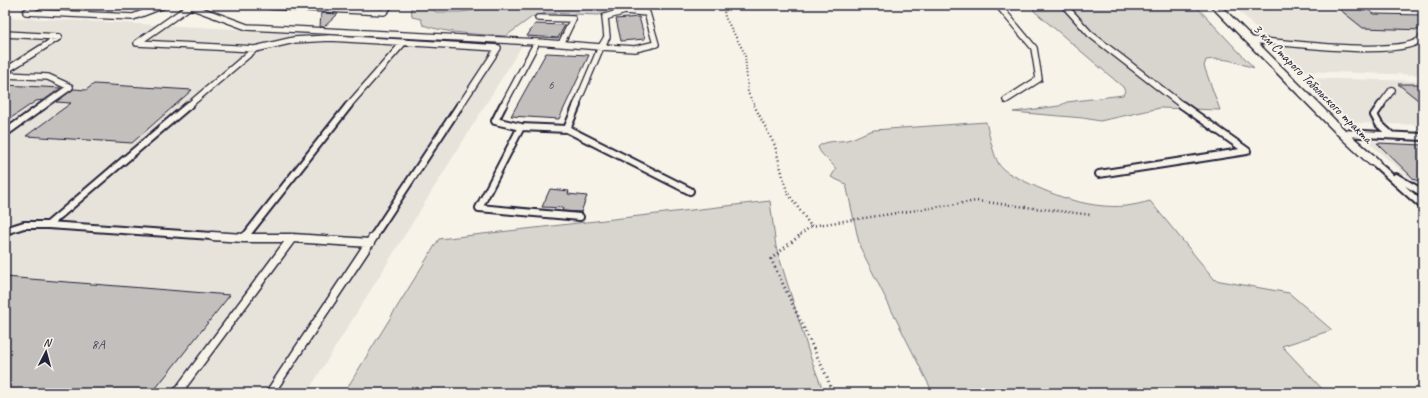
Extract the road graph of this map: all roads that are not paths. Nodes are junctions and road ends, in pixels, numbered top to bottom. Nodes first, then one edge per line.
1 (38, 5) edge
2 (164, 5) edge
3 (271, 5) edge
4 (390, 5) edge
5 (998, 5) edge
6 (1064, 5) edge
7 (1215, 5) edge
8 (191, 6) edge
9 (538, 18) dead end
10 (5, 34) edge
11 (1423, 36) edge
12 (1249, 40) junction
13 (404, 42) junction
14 (536, 42) junction
15 (561, 44) junction
16 (601, 47) junction
17 (255, 49) junction
18 (5, 71) edge
19 (5, 74) edge
20 (1392, 90) dead end
21 (1006, 100) dead end
22 (521, 127) junction
23 (567, 129) junction
24 (5, 133) edge
25 (1342, 133) junction
26 (1391, 135) junction
27 (1423, 137) edge
28 (1374, 162) junction
29 (1099, 174) dead end
30 (690, 190) dead end
31 (1423, 193) edge
32 (1423, 206) edge
33 (580, 217) dead end
34 (48, 225) junction
35 (5, 231) edge
36 (244, 238) junction
37 (292, 238) junction
38 (370, 243) junction
39 (177, 393) edge
40 (270, 393) edge

1 - 2 lane
3 - 4 lane
5 - 21 lane
6 - 29 lane
7 - 12 street, 3 км Старого Тобольского тракта
8 - 14 lane
8 - 17 lane
9 - 15 lane
10 - 18 lane
11 - 12 lane
12 - 25 street, 3 км Старого Тобольского тракта
13 - 17 lane
13 - 36 lane
13 - 38 lane
14 - 15 lane
14 - 22 lane
15 - 16 lane
16 - 16 lane
16 - 23 lane
17 - 34 lane
19 - 24 lane
20 - 26 lane
22 - 23 lane
22 - 33 lane
23 - 30 lane
25 - 26 lane
25 - 28 street, 3 км Старого Тобольского тракта
26 - 27 lane
28 - 31 lane
28 - 32 lane
34 - 35 lane
34 - 36 lane
36 - 37 lane
37 - 38 lane
37 - 39 lane
38 - 40 lane

